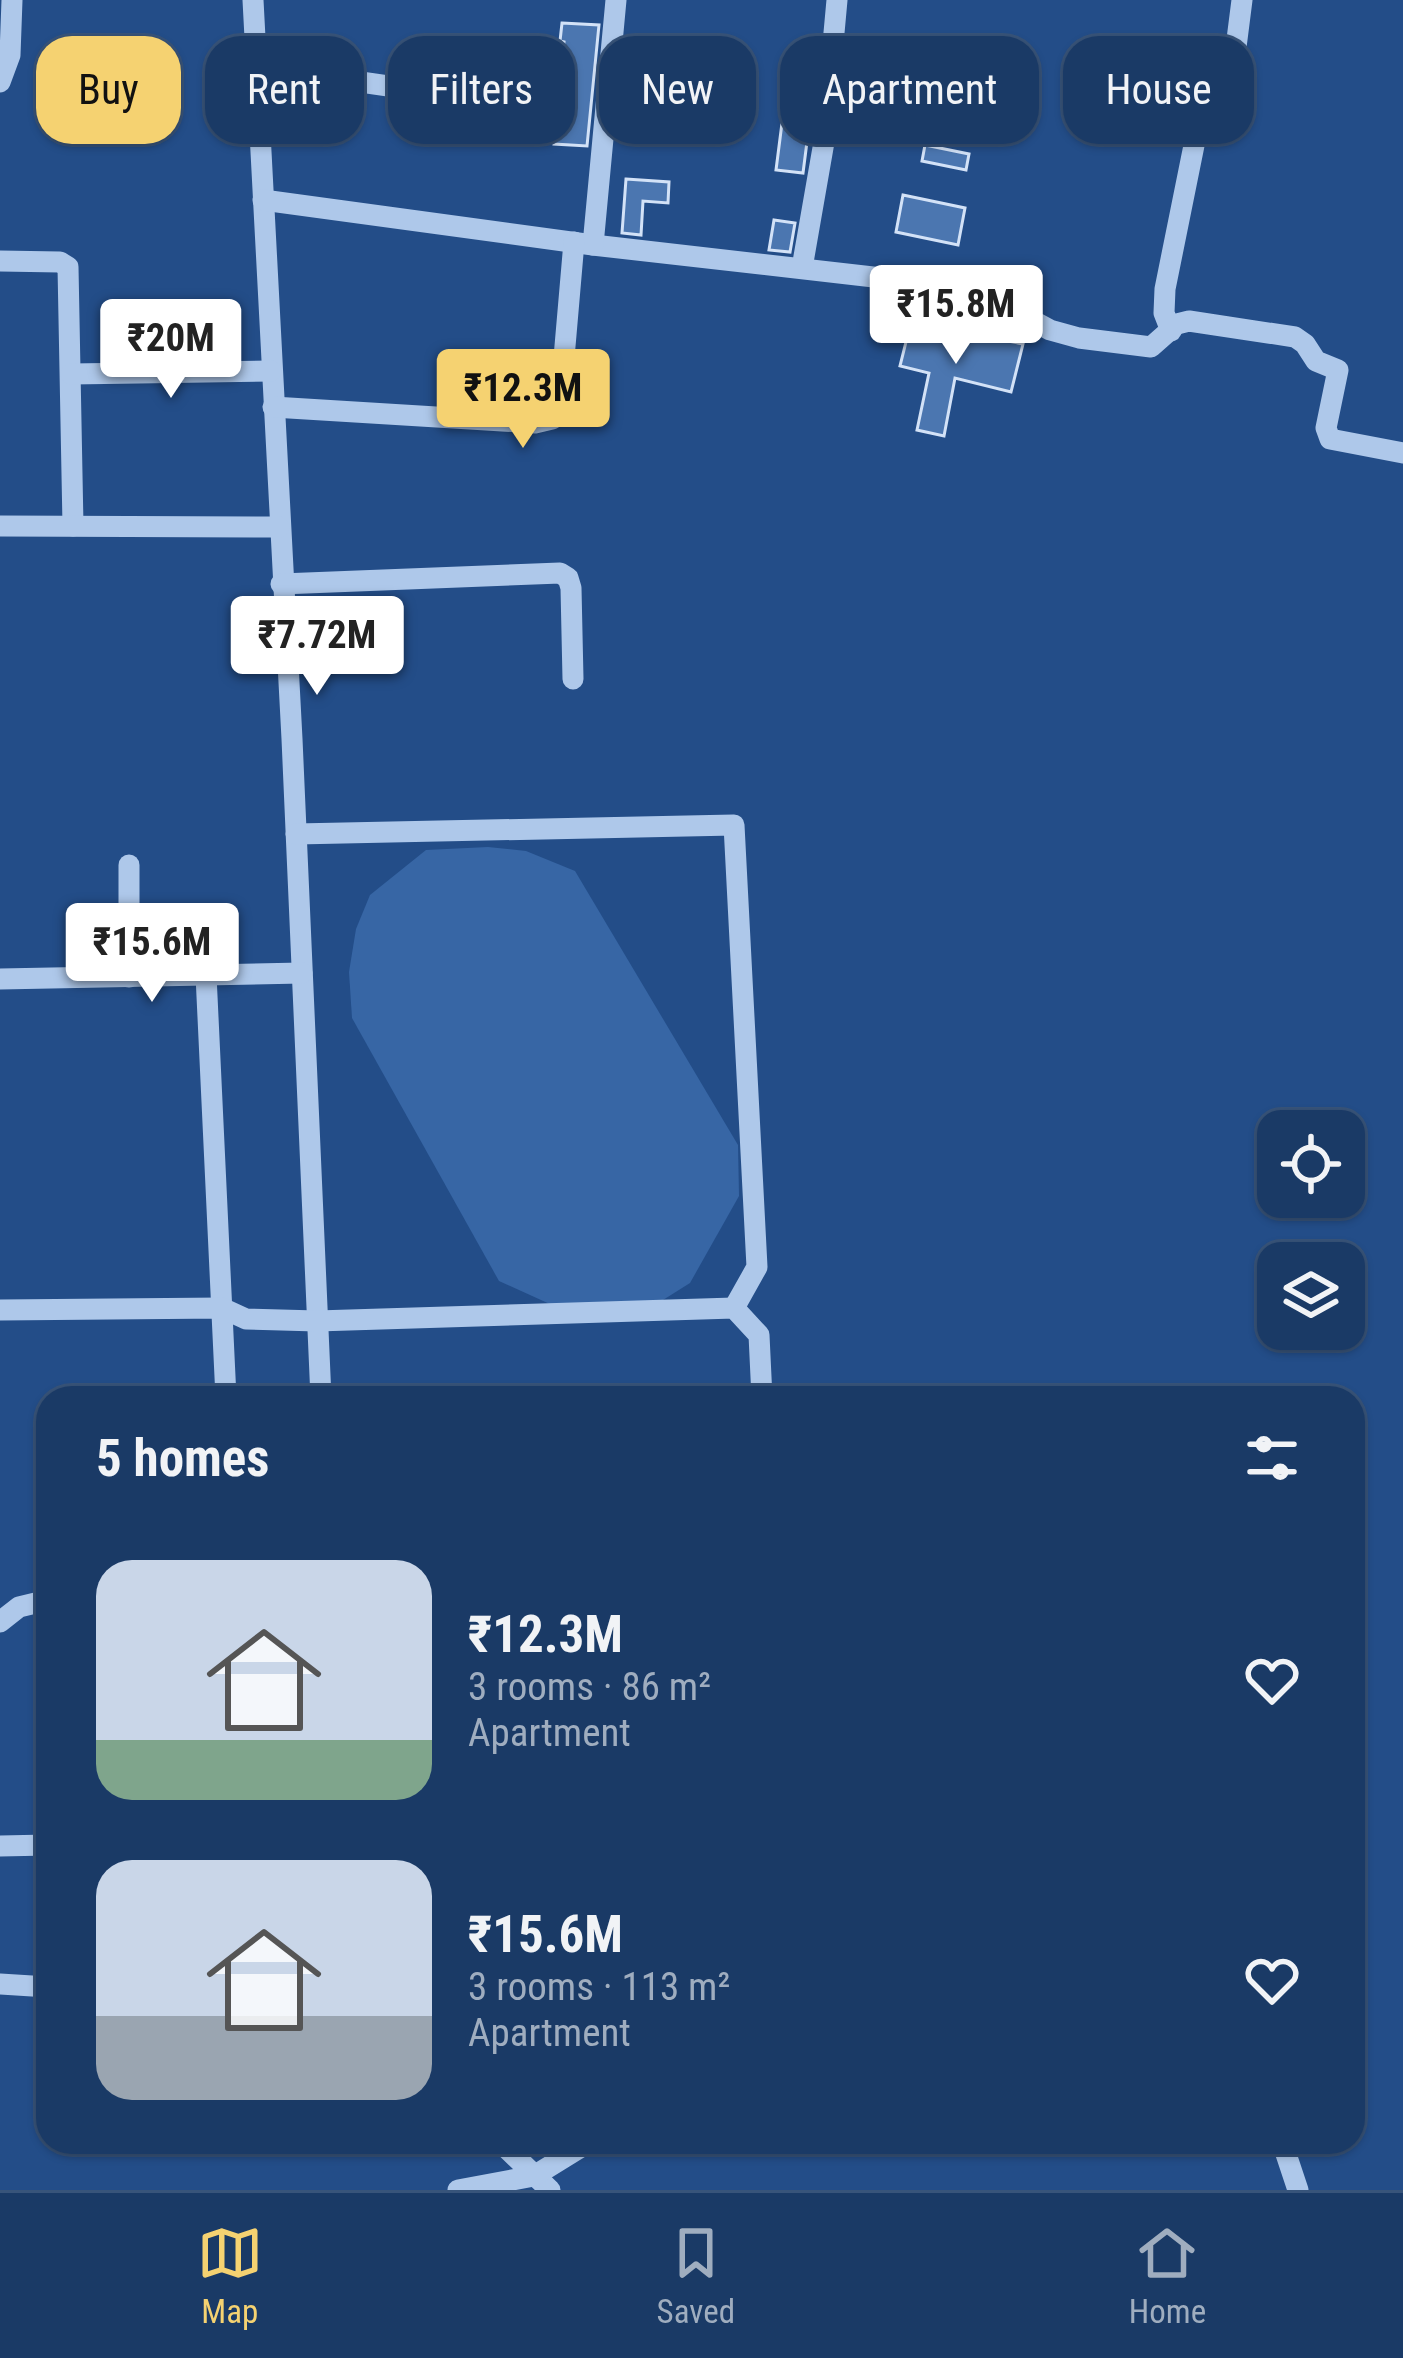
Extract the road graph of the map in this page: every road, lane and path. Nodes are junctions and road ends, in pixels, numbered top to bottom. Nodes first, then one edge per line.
1 (13, 0) edge
2 (253, 0) edge
3 (616, 0) edge
4 (837, 0) edge
5 (1242, 0) edge
6 (255, 36) edge
7 (0, 82) edge
8 (260, 144) edge
9 (263, 200) junction
10 (584, 243) junction
11 (0, 261) edge
12 (802, 268) junction
13 (1171, 331) junction
14 (271, 371) junction
15 (71, 374) junction
16 (273, 407) junction
17 (1403, 453) edge
18 (0, 526) edge
19 (73, 526) junction
20 (279, 527) junction
21 (281, 584) junction
22 (573, 679) dead end
23 (296, 834) junction
24 (129, 865) dead end
25 (302, 973) junction
26 (206, 975) junction
27 (129, 977) junction
28 (0, 980) edge
29 (734, 1307) junction
30 (222, 1309) junction
31 (0, 1310) edge
32 (317, 1321) junction
33 (225, 1386) edge
34 (320, 1386) edge
35 (761, 1386) edge
36 (36, 1603) edge
37 (0, 1622) edge
38 (36, 1845) edge
39 (0, 1846) edge
40 (0, 1984) edge
41 (36, 1986) edge
42 (512, 2154) edge
43 (575, 2154) edge
44 (1286, 2154) edge
45 (542, 2183) edge
46 (458, 2190) edge
47 (1298, 2190) edge

1 - 7 street
2 - 6 street
3 - 10 street
4 - 12 street
5 - 13 street
8 - 9 street
9 - 10 street
9 - 14 street
10 - 12 street
10 - 16 street
11 - 15 street
12 - 13 street
13 - 17 street
14 - 15 street
14 - 16 street
15 - 19 street
16 - 20 street
18 - 19 street
19 - 20 street
20 - 21 street
21 - 22 street
21 - 23 street
23 - 25 street
23 - 29 street
24 - 27 street
25 - 26 street
25 - 32 street
26 - 27 street
26 - 30 street
27 - 28 street
29 - 32 street
29 - 35 street
30 - 31 street
30 - 32 street
30 - 33 street
32 - 34 street
36 - 37 street
38 - 39 street
40 - 41 street
42 - 45 street
43 - 45 street
44 - 47 street
45 - 46 street

